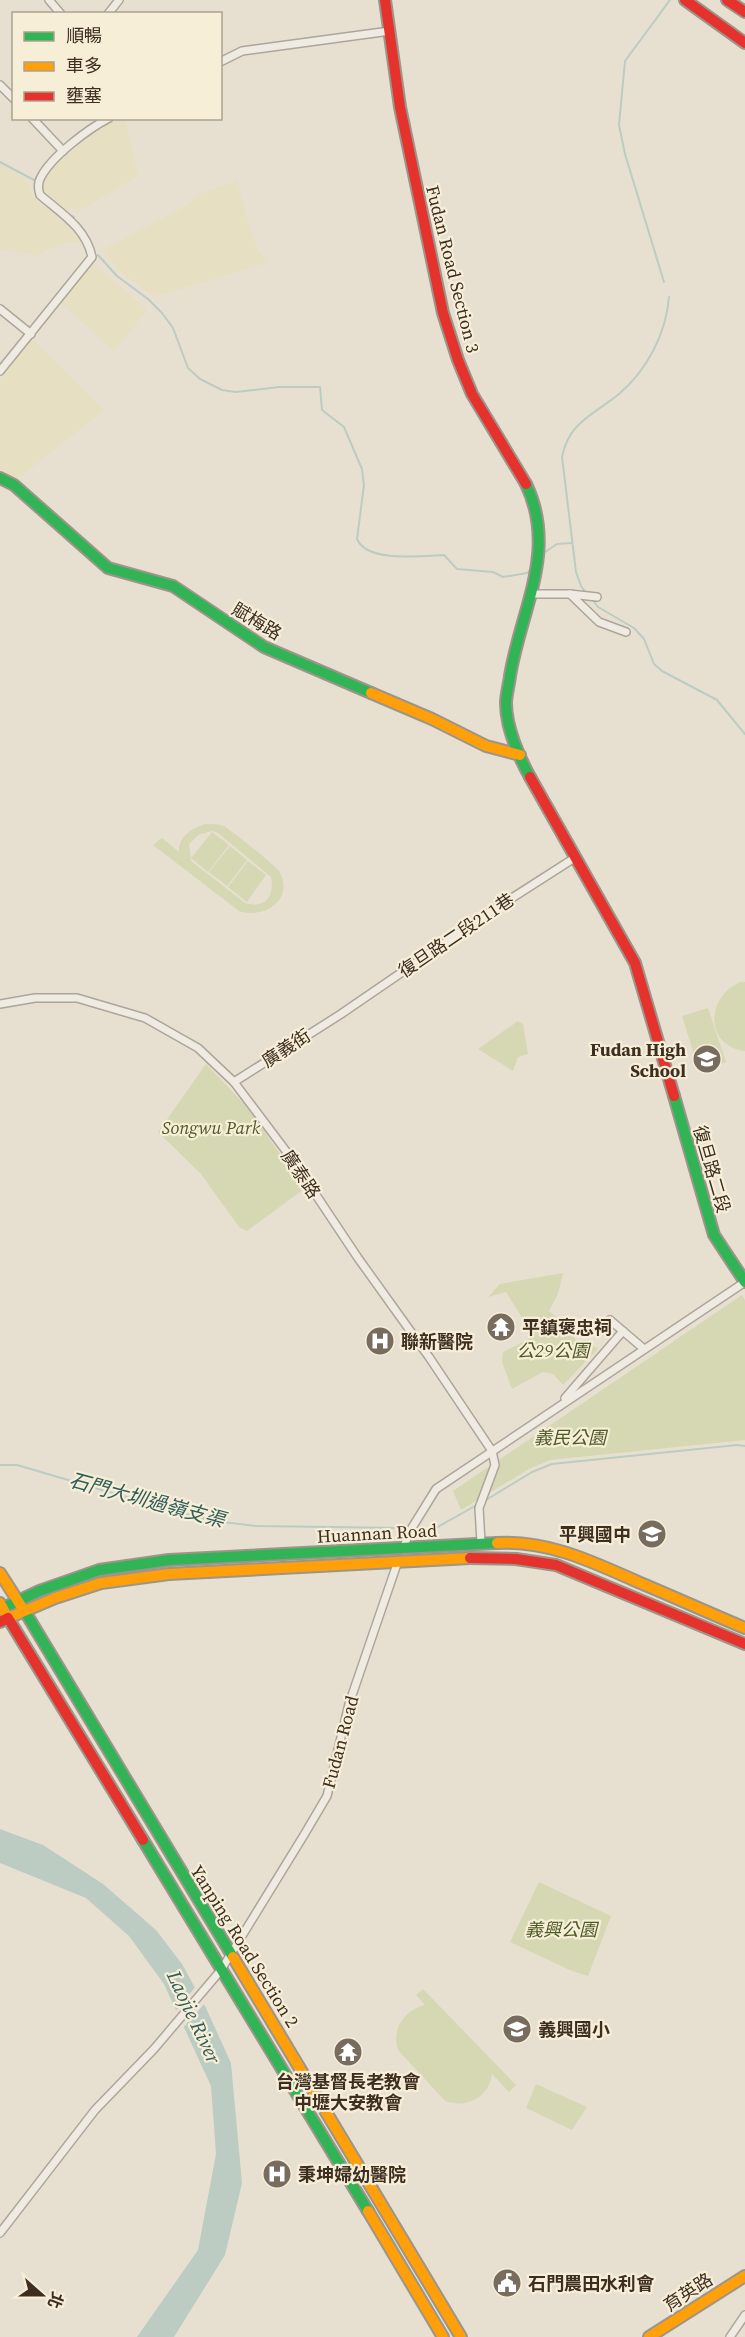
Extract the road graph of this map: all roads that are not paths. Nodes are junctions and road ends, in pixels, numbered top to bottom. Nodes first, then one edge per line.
1 (49, 0) edge
2 (119, 0) edge
3 (385, 0) edge
4 (685, 0) edge
5 (727, 0) edge
6 (59, 12) edge
7 (110, 12) edge
8 (745, 12) edge
9 (390, 31) junction
10 (745, 43) edge
11 (222, 61) edge
12 (0, 85) edge
13 (12, 97) edge
14 (34, 120) edge
15 (106, 120) edge
16 (63, 151) junction
17 (0, 309) edge
18 (31, 334) junction
19 (0, 371) edge
20 (0, 478) edge
21 (532, 594) junction
22 (570, 594) junction
23 (596, 597) dead end
24 (626, 632) dead end
25 (506, 704) joint
26 (520, 755) junction
27 (576, 857) junction
28 (0, 1004) edge
29 (338, 1016) joint
30 (234, 1082) junction
31 (745, 1282) edge
32 (610, 1320) dead end
33 (623, 1331) junction
34 (644, 1348) junction
35 (560, 1404) junction
36 (492, 1451) junction
37 (481, 1542) junction
38 (403, 1549) junction
39 (397, 1564) junction
40 (0, 1573) edge
41 (21, 1606) junction
42 (698, 1608) junction
43 (2, 1612) edge
44 (693, 1622) junction
45 (745, 1628) edge
46 (745, 1644) edge
47 (232, 1955) junction
48 (221, 1970) junction
49 (0, 2233) edge
50 (745, 2276) edge
51 (745, 2315) edge
52 (443, 2337) edge
53 (461, 2337) edge
54 (649, 2337) edge
55 (730, 2337) edge

1 - 6 street
2 - 7 street
3 - 9 main road, Fudan Road Section 3
4 - 10 main road
5 - 8 main road
9 - 11 street
9 - 21 main road, Fudan Road Section 3
12 - 13 street
14 - 16 street
15 - 16 street
16 - 18 street
17 - 18 street
18 - 19 street
20 - 26 main road, 賦梅路
21 - 22 street
21 - 25 main road, Fudan Road Section 3
22 - 23 street
22 - 24 street
25 - 26 main road, 復旦路二段
26 - 27 main road, 復旦路二段
27 - 29 street, 復旦路二段211巷
27 - 31 main road, 復旦路二段
28 - 30 street, 廣泰路
29 - 30 street, 廣義街
30 - 36 street, 廣泰路
31 - 34 street, 復旦路二段
32 - 33 street
33 - 34 street
33 - 35 street
34 - 35 street, 復旦路二段
35 - 36 street
36 - 37 street
36 - 38 street
37 - 38 main road, Huannan Road
37 - 42 main road, Huannan Road
38 - 39 main road
38 - 41 main road, Huannan Road
39 - 41 main road, Huannan Road
39 - 44 main road, Huannan Road
39 - 47 street, Fudan Road
40 - 41 main road, Yanping Road Section 2
41 - 43 main road, Huannan Road
41 - 47 main road, Yanping Road Section 2
42 - 44 main road
42 - 45 main road, Huannan Road
43 - 48 main road, Yanping Road Section 2
44 - 46 main road, Huannan Road
47 - 48 street, Fudan Road
47 - 53 main road, Yanping Road Section 2
48 - 49 street, Fudan Road
48 - 52 main road, Yanping Road Section 2
50 - 54 main road, 育英路
51 - 55 street

